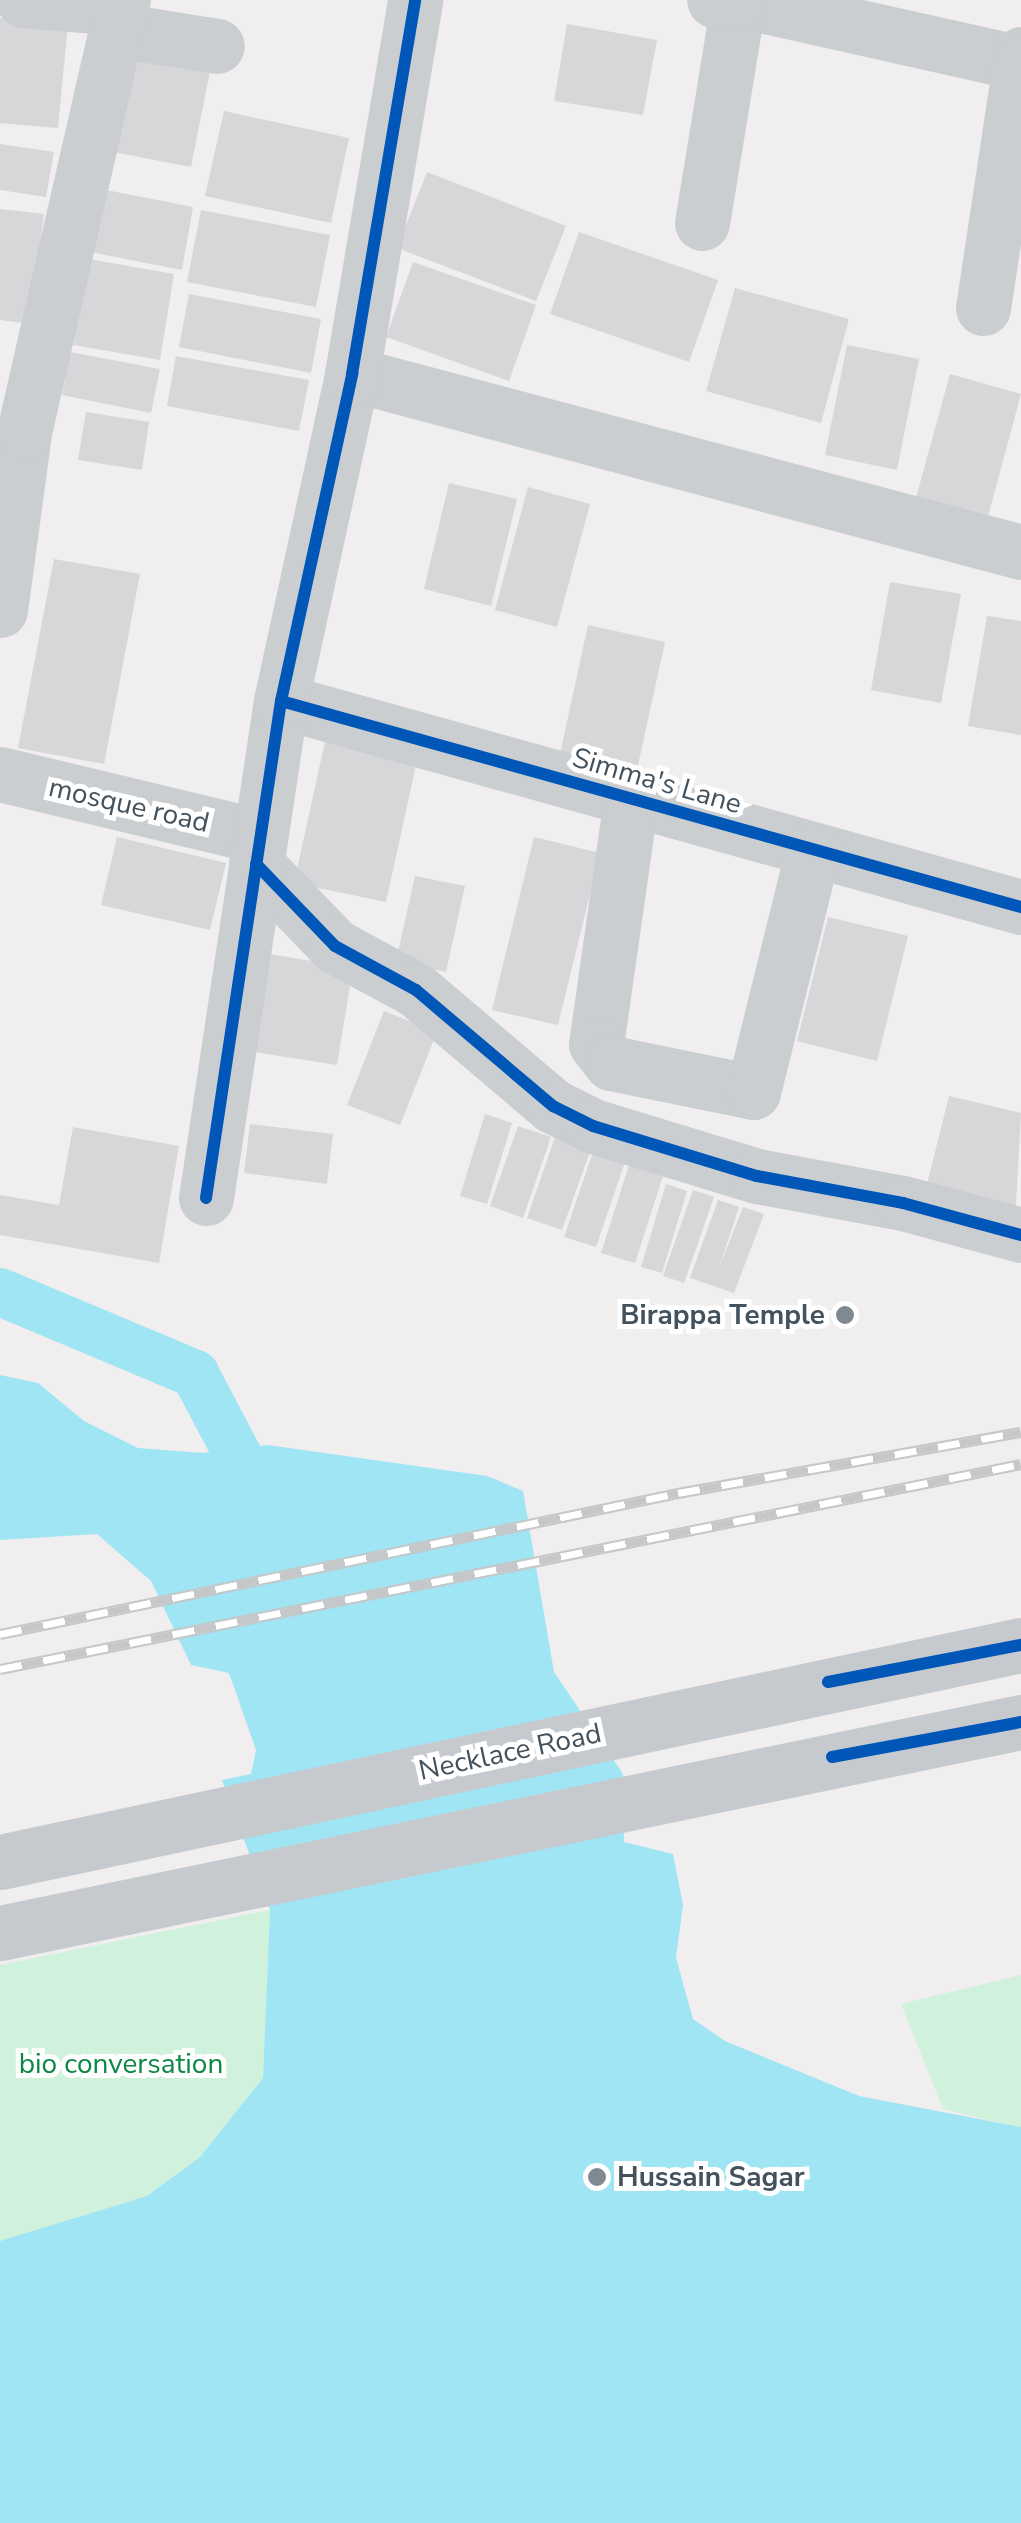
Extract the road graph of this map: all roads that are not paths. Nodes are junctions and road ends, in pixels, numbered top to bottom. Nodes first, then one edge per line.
1 (23, 0) edge
2 (415, 0) edge
3 (731, 1) edge
4 (120, 13) edge
5 (217, 46) dead end
6 (1021, 54) edge
7 (1020, 62) edge
8 (702, 223) dead end
9 (983, 308) dead end
10 (352, 374) junction
11 (12, 429) edge
12 (1021, 552) edge
13 (0, 610) edge
14 (281, 700) junction
15 (0, 774) edge
16 (631, 799) junction
17 (257, 850) junction
18 (813, 850) junction
19 (1021, 907) edge
20 (206, 1198) dead end
21 (1021, 1235) edge
22 (1021, 1645) edge
23 (1021, 1722) edge
24 (0, 1862) edge
25 (0, 1933) edge

1 - 4 street
2 - 10 street
3 - 7 street
3 - 8 street
4 - 5 street
4 - 11 street
6 - 7 street
7 - 9 street
10 - 12 street
10 - 14 street
11 - 13 street
14 - 16 street, Simma's Lane
14 - 17 street
15 - 17 street, mosque road
16 - 18 street, Simma's Lane
16 - 18 street
17 - 20 street
17 - 21 street
18 - 19 street, Simma's Lane
22 - 24 main road, Necklace Road
23 - 25 main road

